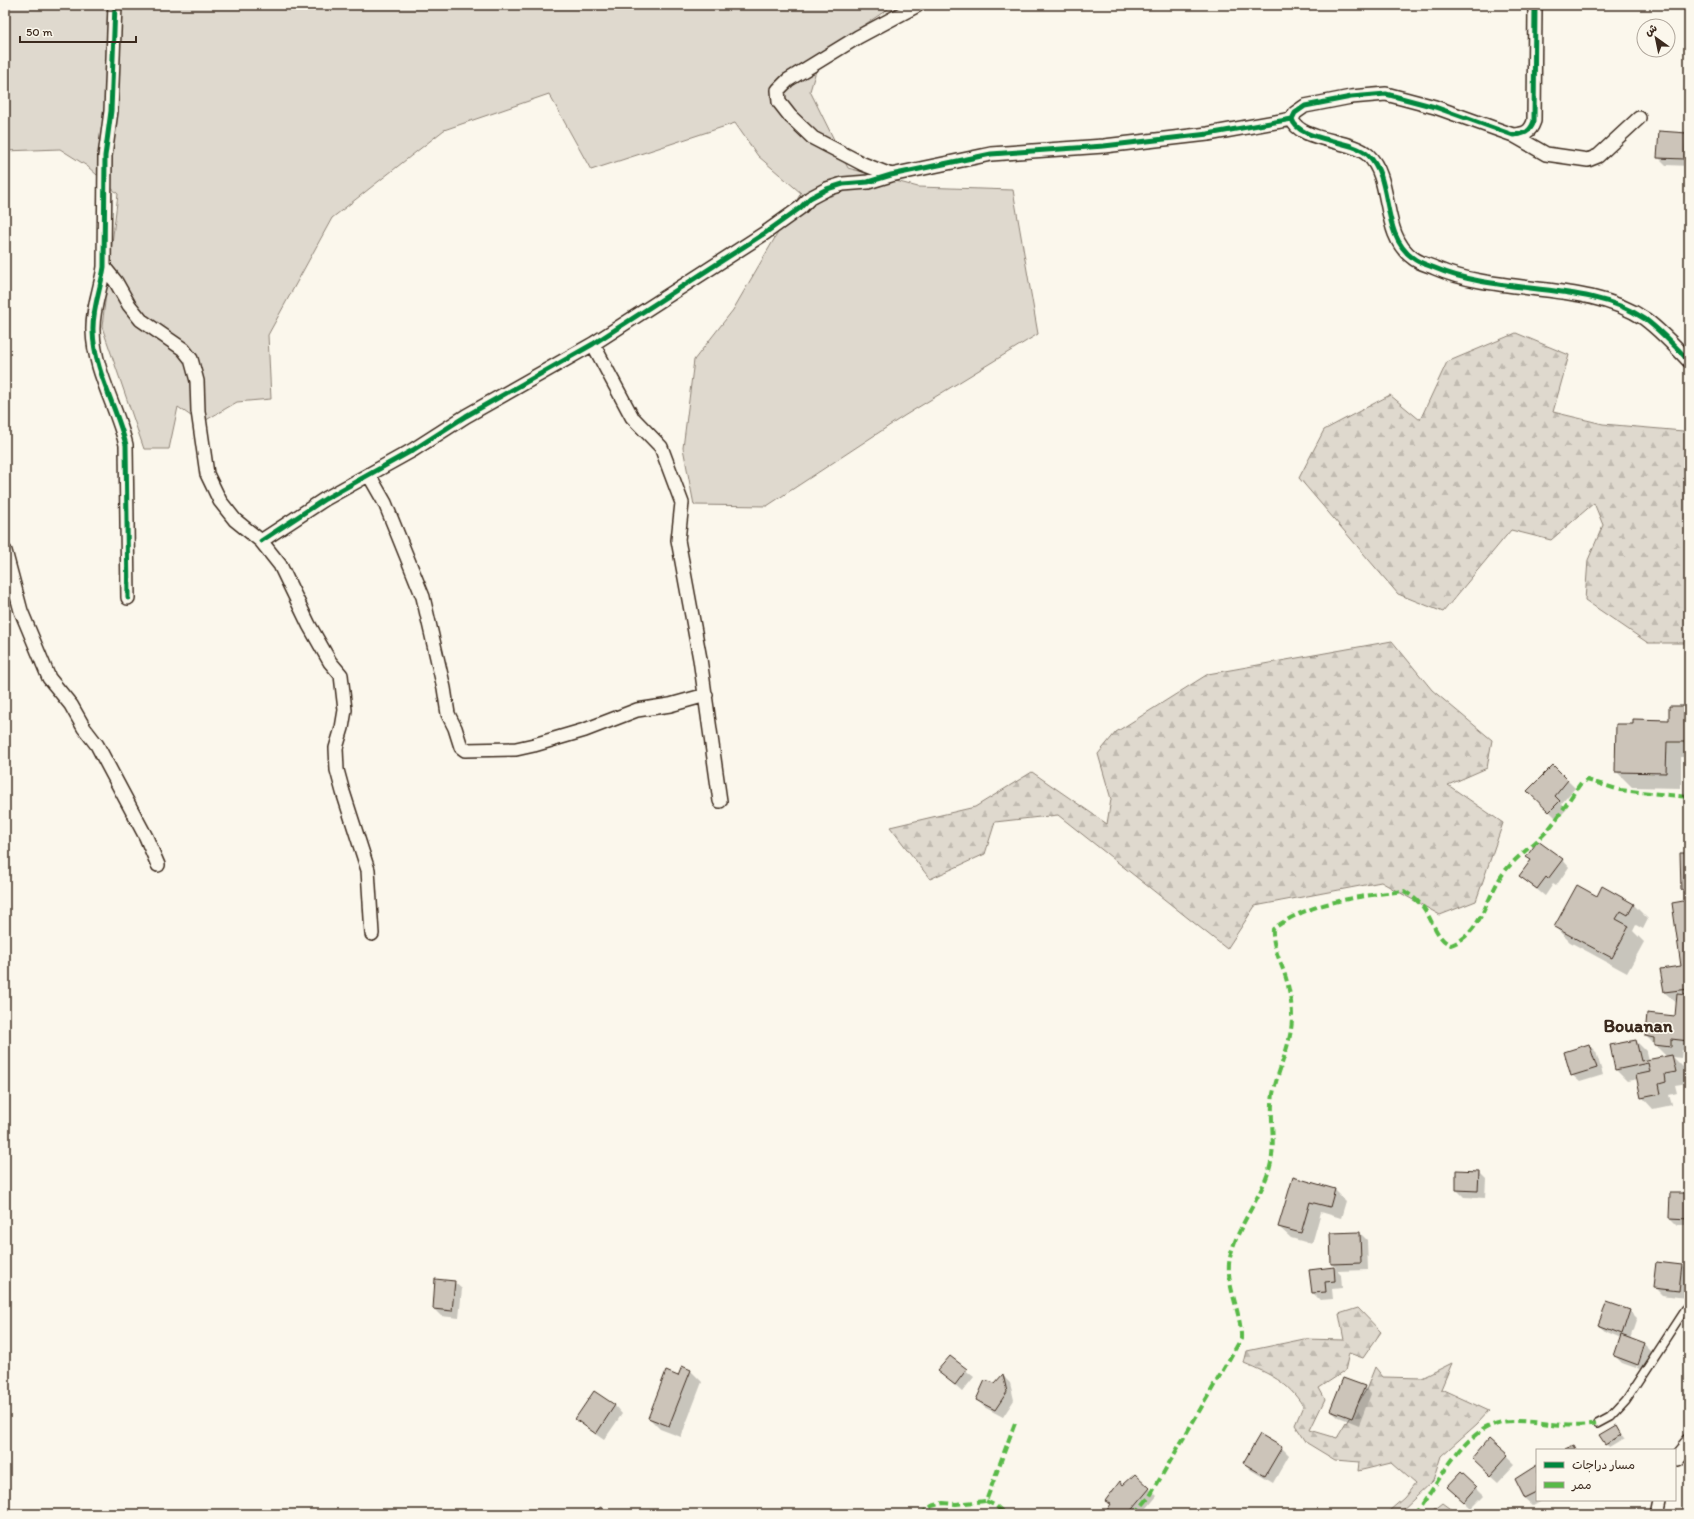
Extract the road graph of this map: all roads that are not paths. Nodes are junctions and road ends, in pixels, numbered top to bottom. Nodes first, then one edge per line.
1 (115, 5) edge
2 (918, 5) edge
3 (1535, 5) edge
4 (1639, 118) dead end
5 (1292, 119) junction
6 (1513, 135) junction
7 (892, 175) junction
8 (104, 267) junction
9 (593, 344) junction
10 (1689, 361) edge
11 (369, 474) junction
12 (261, 541) junction
13 (5, 551) edge
14 (128, 598) dead end
15 (706, 694) junction
16 (720, 801) dead end
17 (158, 865) dead end
18 (372, 934) dead end
19 (1689, 1303) edge
20 (1596, 1424) dead end
21 (1689, 1441) edge
22 (1676, 1457) edge
23 (1660, 1501) edge
24 (1657, 1514) edge

1 - 8 street
2 - 7 street
3 - 6 street
4 - 6 street
5 - 6 street
5 - 7 street
5 - 10 street
7 - 9 street
8 - 12 street
8 - 14 street
9 - 11 street
9 - 15 street
11 - 12 street
11 - 15 street
12 - 18 street
13 - 17 street
15 - 16 street
19 - 20 lane
21 - 22 street
23 - 24 street

